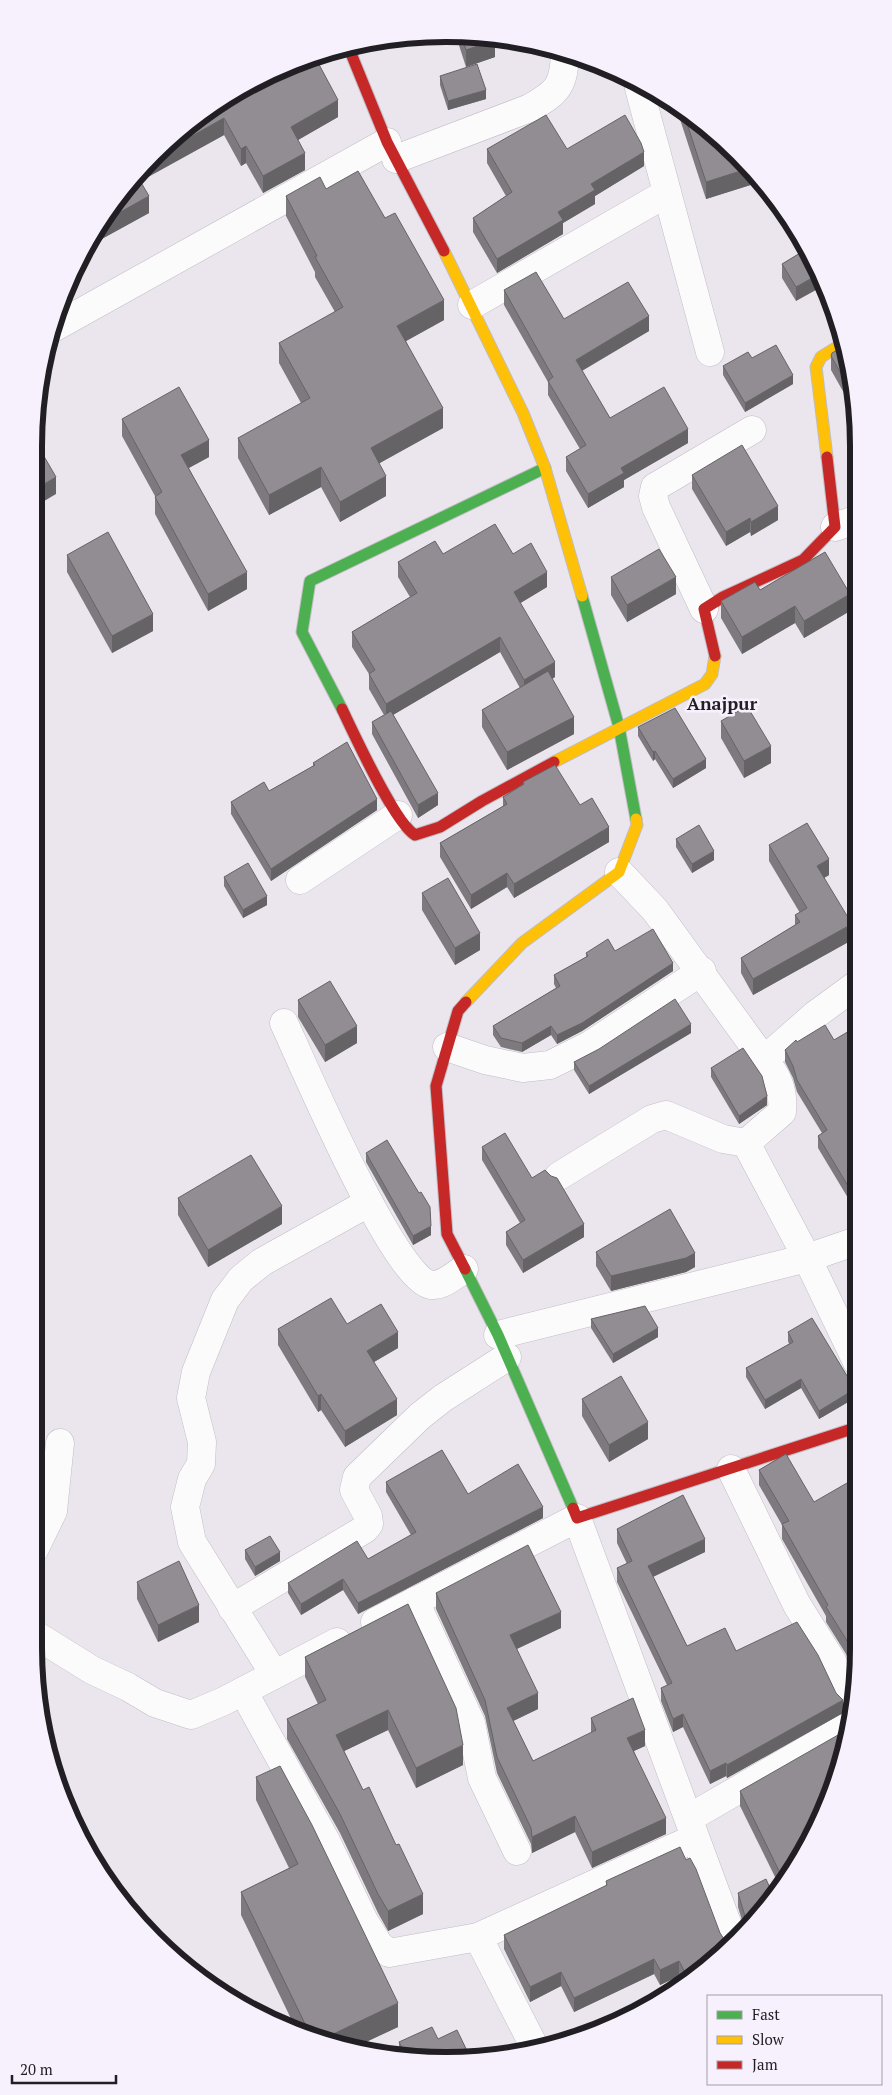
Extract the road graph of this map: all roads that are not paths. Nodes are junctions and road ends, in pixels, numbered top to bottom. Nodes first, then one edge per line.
1 (351, 54) edge
2 (565, 60) edge
3 (640, 93) edge
4 (392, 151) junction
5 (667, 192) junction
6 (472, 305) junction
7 (62, 323) edge
8 (837, 346) edge
9 (710, 352) dead end
10 (752, 430) dead end
11 (546, 468) junction
12 (845, 523) edge
13 (704, 609) junction
14 (619, 727) junction
15 (398, 815) junction
16 (619, 872) junction
17 (300, 880) dead end
18 (702, 971) junction
19 (850, 989) edge
20 (284, 1023) dead end
21 (447, 1047) junction
22 (764, 1060) junction
23 (746, 1142) junction
24 (559, 1176) dead end
25 (368, 1203) junction
26 (850, 1243) edge
27 (807, 1258) junction
28 (464, 1269) junction
29 (502, 1346) junction
30 (850, 1347) edge
31 (850, 1430) edge
32 (60, 1443) dead end
33 (731, 1469) junction
34 (577, 1518) junction
35 (42, 1534) edge
36 (415, 1601) junction
37 (232, 1608) junction
38 (42, 1639) edge
39 (274, 1674) junction
40 (243, 1691) junction
41 (847, 1692) edge
42 (841, 1730) edge
43 (692, 1828) junction
44 (517, 1851) dead end
45 (731, 1934) edge
46 (478, 1937) junction
47 (533, 2043) edge

1 - 4 main road
2 - 4 street
3 - 5 street
4 - 6 main road
4 - 7 street
5 - 6 street
5 - 9 street
6 - 11 main road
8 - 12 main road
10 - 13 street
11 - 14 main road
11 - 15 main road
12 - 13 main road
13 - 14 main road
14 - 15 main road
14 - 16 main road
15 - 17 street
16 - 18 street
16 - 21 main road
18 - 21 street
18 - 22 street
19 - 22 street
20 - 25 street
21 - 28 main road
22 - 23 street
23 - 24 street
23 - 27 street
25 - 28 street
25 - 37 street
26 - 27 street
27 - 29 street
27 - 30 street
28 - 29 main road
29 - 34 main road
29 - 37 street
31 - 33 main road
32 - 35 street
33 - 34 main road
33 - 41 street
34 - 36 street
34 - 43 street
36 - 39 street
36 - 44 street
37 - 39 street
38 - 40 street
39 - 40 street
40 - 46 street
42 - 43 street
43 - 45 street
43 - 46 street
46 - 47 street

